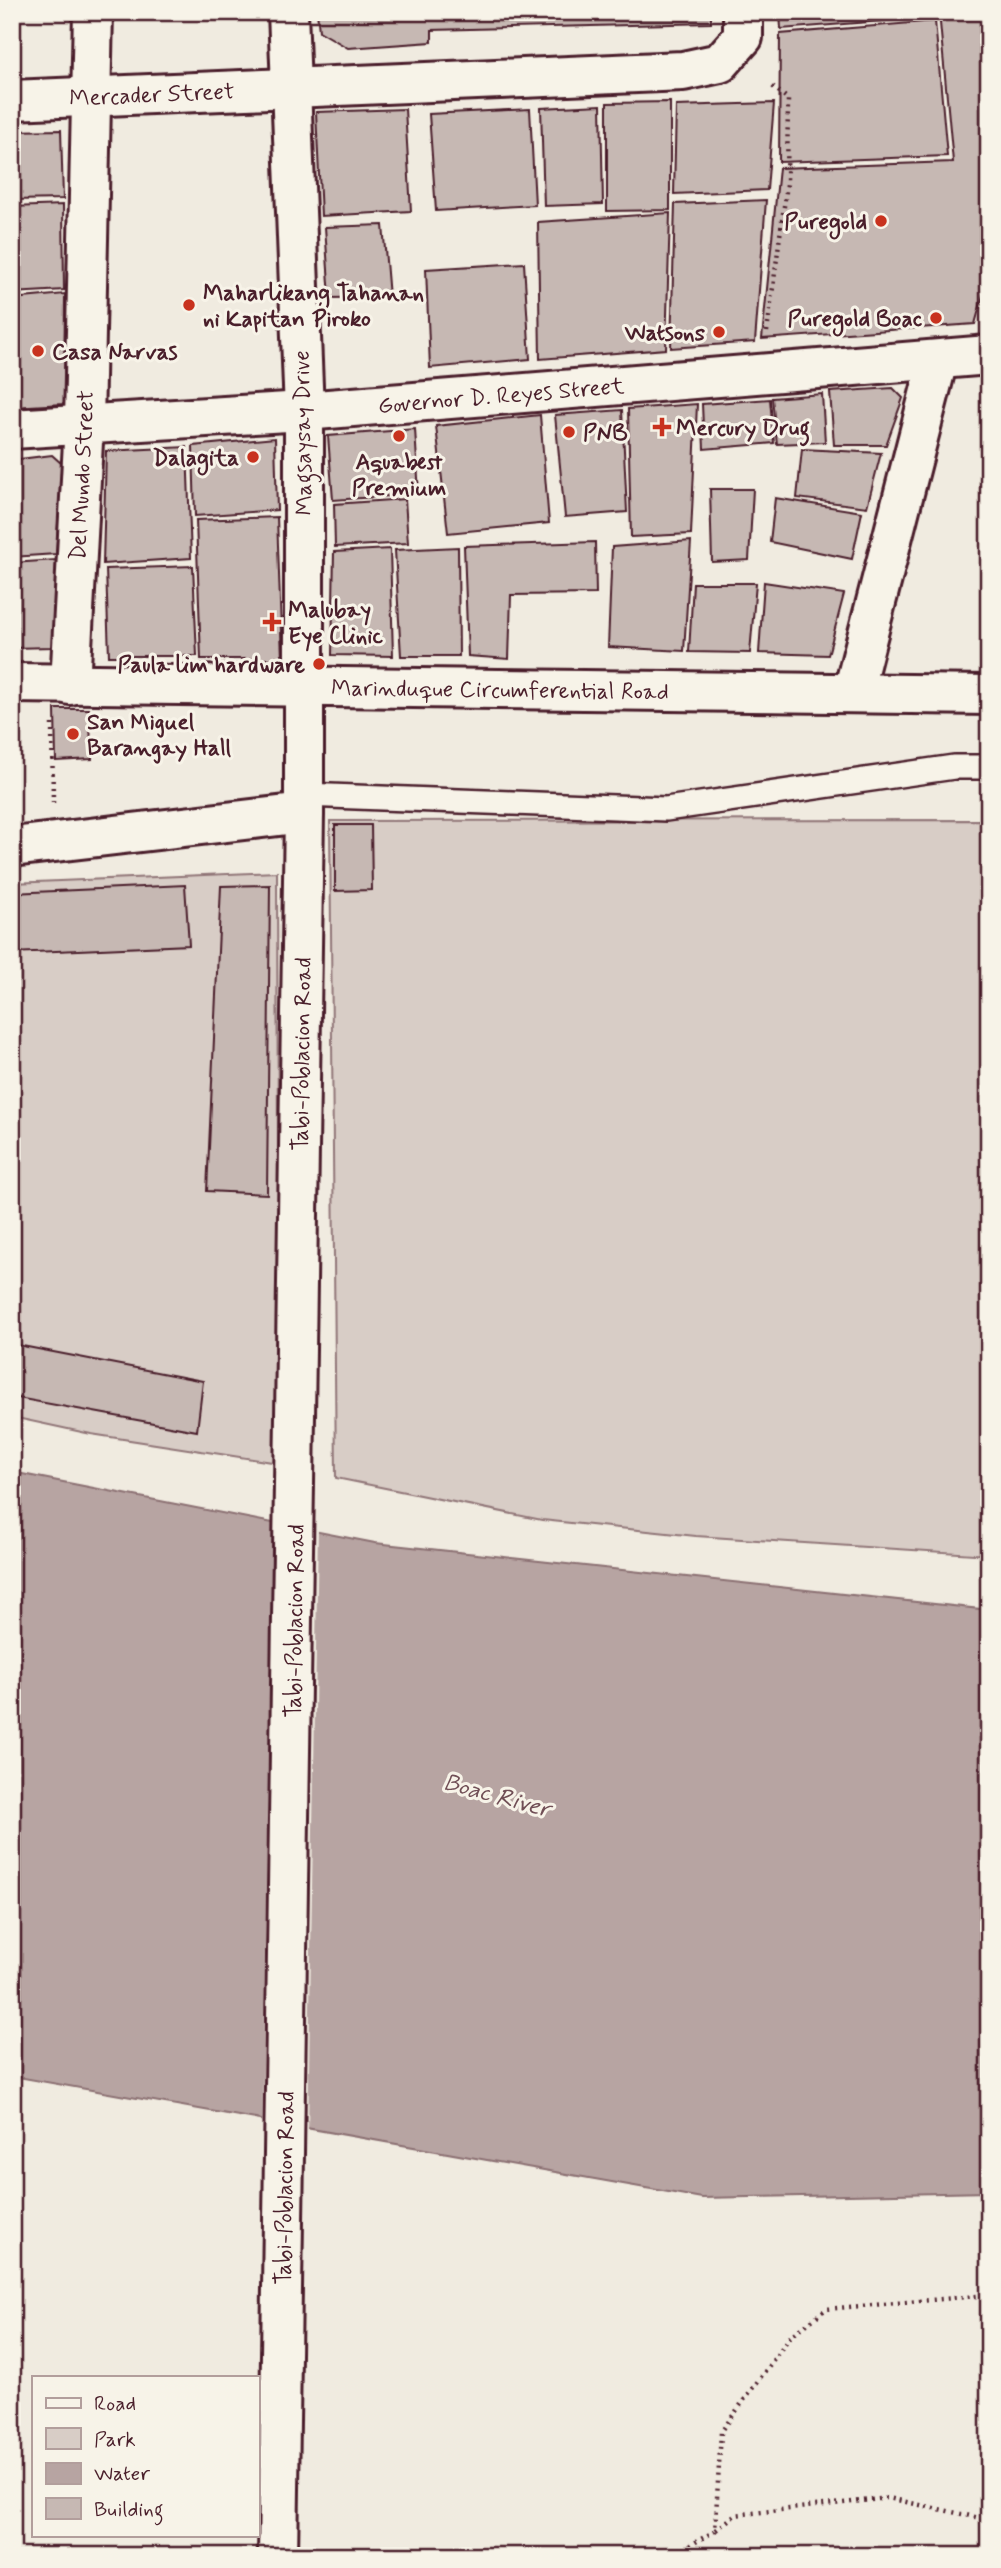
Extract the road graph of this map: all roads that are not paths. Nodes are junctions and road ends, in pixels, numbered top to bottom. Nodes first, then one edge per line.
1 (93, 12) edge
2 (288, 12) edge
3 (743, 12) edge
4 (290, 88) junction
5 (91, 96) junction
6 (12, 100) edge
7 (989, 355) edge
8 (938, 360) junction
9 (304, 411) junction
10 (83, 423) junction
11 (12, 429) edge
12 (12, 683) edge
13 (303, 686) junction
14 (853, 692) junction
15 (989, 695) edge
16 (61, 698) junction
17 (989, 767) edge
18 (304, 804) junction
19 (12, 847) edge
20 (278, 2556) edge

1 - 5 main road, Del Mundo Street
2 - 4 main road, Magsaysay Drive
3 - 4 main road, Mercader Street
4 - 5 main road, Mercader Street
4 - 9 main road, Magsaysay Drive
5 - 6 main road, Mercader Street
5 - 10 main road, Del Mundo Street
7 - 8 main road, Governor D. Reyes Street
8 - 9 main road, Governor D. Reyes Street
8 - 14 main road
9 - 10 main road, Governor D. Reyes Street
9 - 13 main road, Magsaysay Drive
10 - 11 main road, Governor D. Reyes Street
10 - 16 main road, Del Mundo Street
12 - 16 main road, Marinduque Circumferential Road
13 - 14 main road, Marinduque Circumferential Road
13 - 16 main road, Marinduque Circumferential Road
13 - 18 main road, Tabi-Poblacion Road
14 - 15 main road, Marinduque Circumferential Road
17 - 18 lane
18 - 19 main road
18 - 20 main road, Tabi-Poblacion Road

